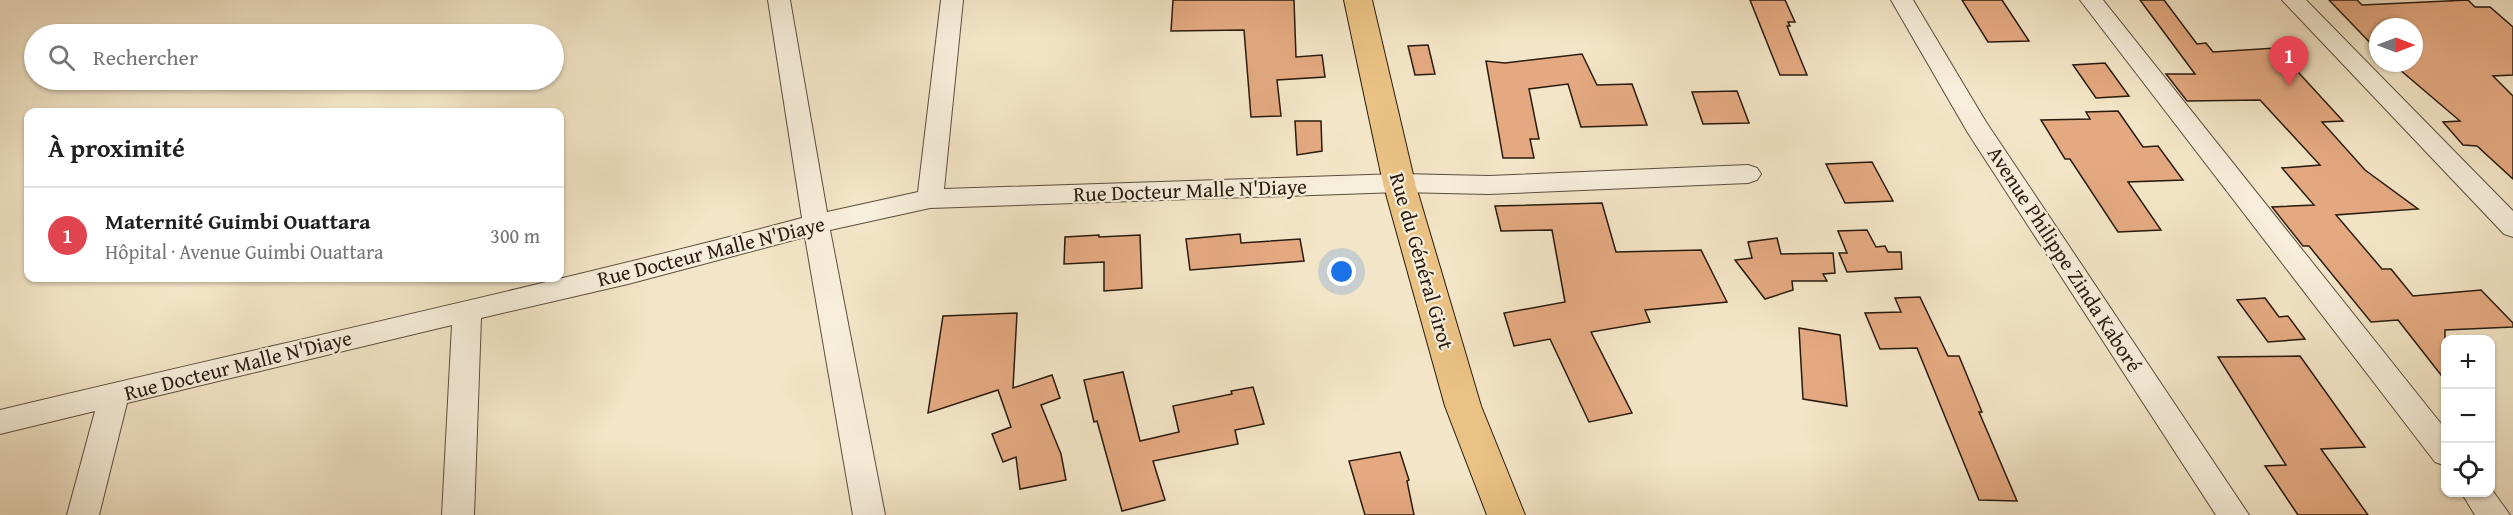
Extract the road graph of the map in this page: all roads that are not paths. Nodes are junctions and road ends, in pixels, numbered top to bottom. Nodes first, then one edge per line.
1 (779, 0) edge
2 (952, 0) edge
3 (1358, 0) edge
4 (1902, 0) edge
5 (2091, 0) edge
6 (2293, 0) edge
7 (1748, 174) dead end
8 (1399, 183) junction
9 (930, 199) junction
10 (816, 224) junction
11 (2511, 224) edge
12 (467, 311) junction
13 (114, 395) junction
14 (0, 422) edge
15 (2441, 448) edge
16 (2480, 497) edge
17 (83, 515) edge
18 (458, 515) edge
19 (869, 515) edge
20 (1506, 515) edge
21 (2234, 515) edge
22 (2494, 515) edge

1 - 10 street
2 - 9 street
3 - 8 highway, Rue du Général Girot
4 - 21 street, Avenue Philippe Zinda Kaboré
5 - 15 street
6 - 11 street
7 - 8 street, Rue Docteur Malle N'Diaye
8 - 9 street, Rue Docteur Malle N'Diaye
8 - 20 highway, Rue du Général Girot
9 - 10 street, Rue Docteur Malle N'Diaye
10 - 12 street, Rue Docteur Malle N'Diaye
10 - 19 street
12 - 13 street, Rue Docteur Malle N'Diaye
12 - 18 street
13 - 14 street, Rue Docteur Malle N'Diaye
13 - 17 street
16 - 22 street

